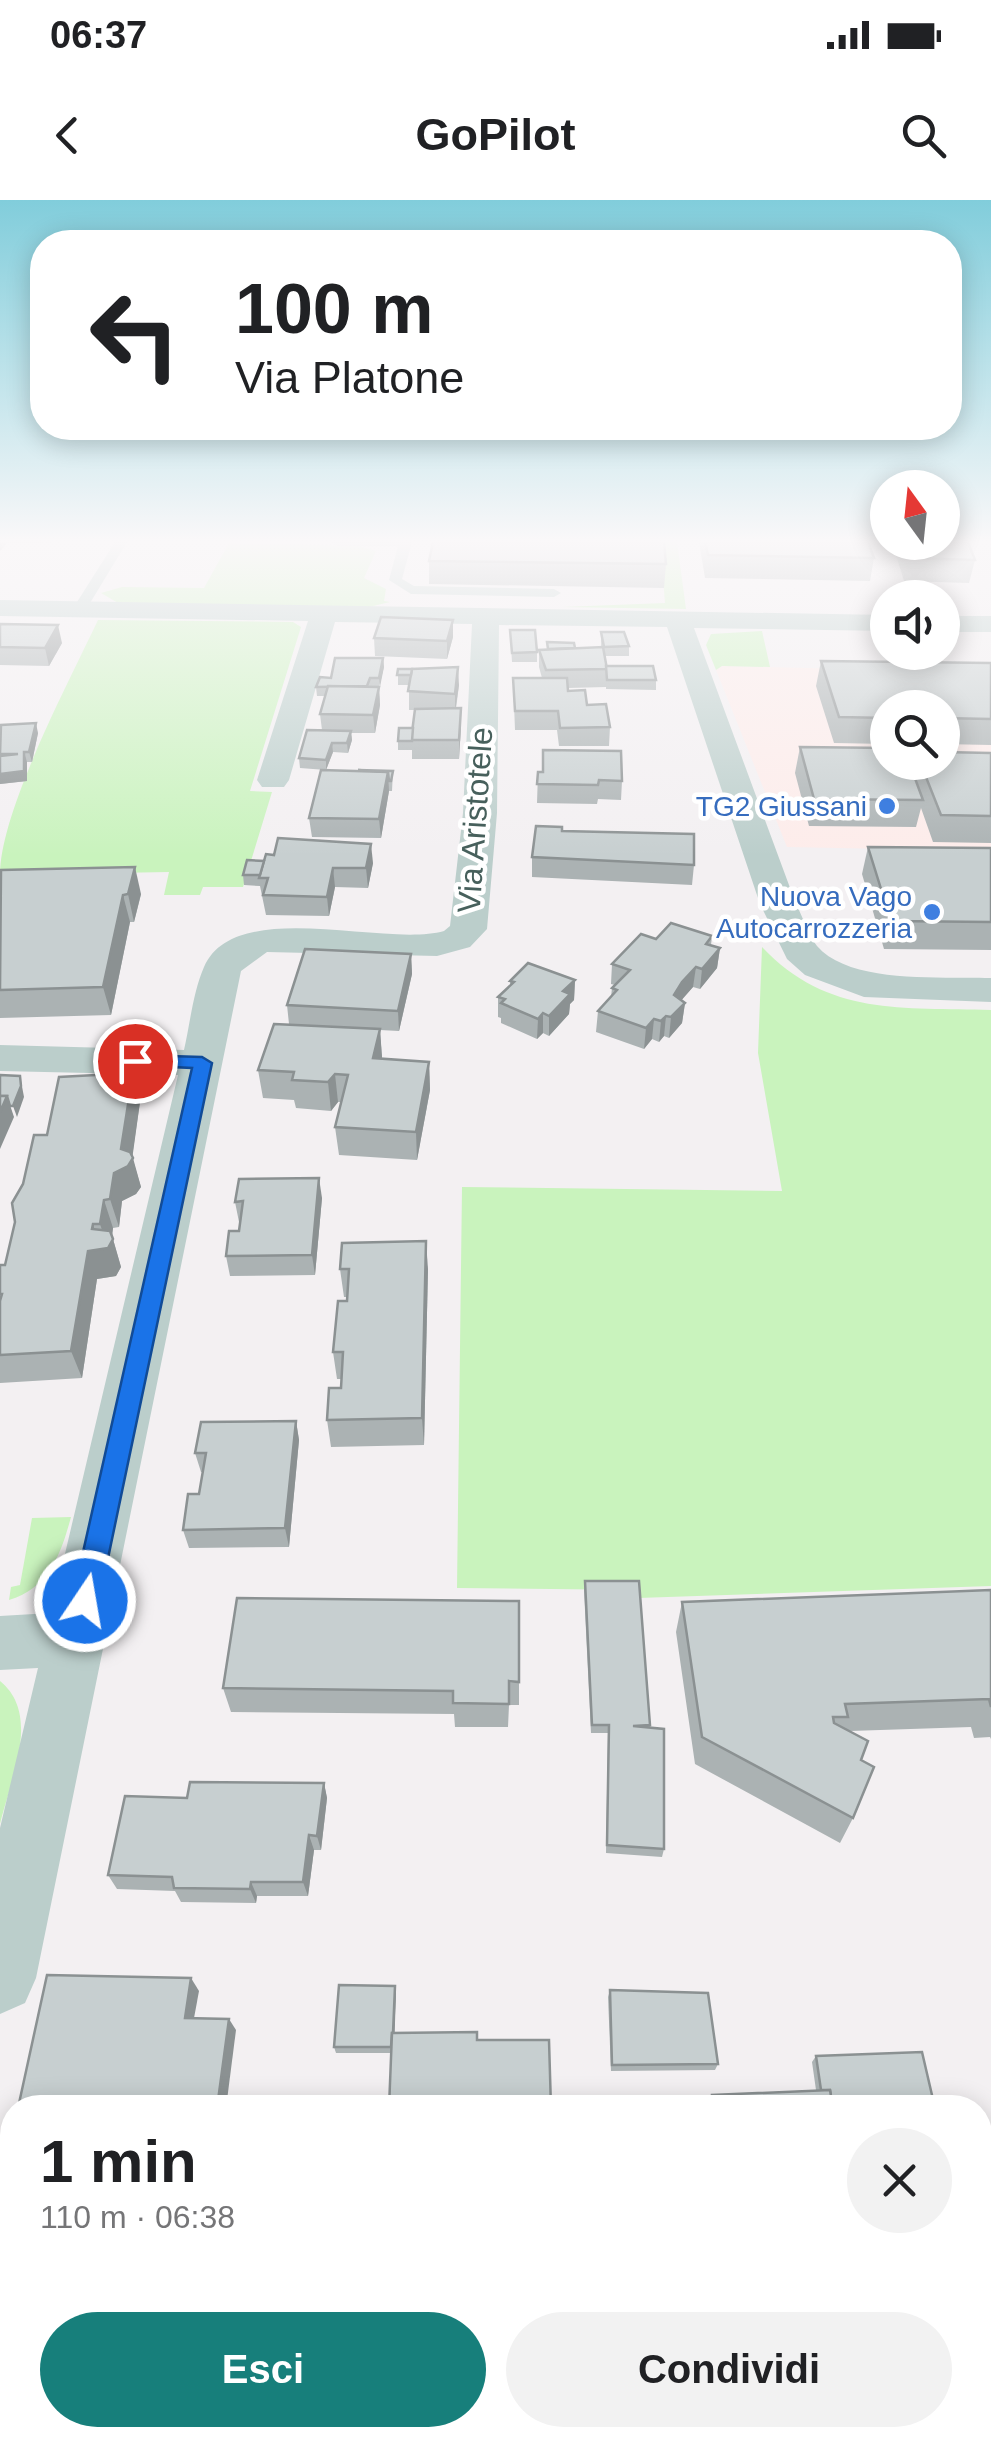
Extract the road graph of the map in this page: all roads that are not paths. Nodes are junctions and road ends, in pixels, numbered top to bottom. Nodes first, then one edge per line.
1 (314, 647) edge
2 (485, 647) edge
3 (688, 647) edge
4 (273, 780) dead end
5 (991, 990) edge
6 (0, 1058) edge
7 (202, 1063) junction
8 (77, 1639) junction
9 (0, 1643) edge
10 (0, 1978) edge

1 - 4 street
2 - 7 street, Via Aristotele
3 - 5 street
6 - 7 street
7 - 8 street, Via Aristotele
8 - 9 street
8 - 10 street, Via Aristotele

